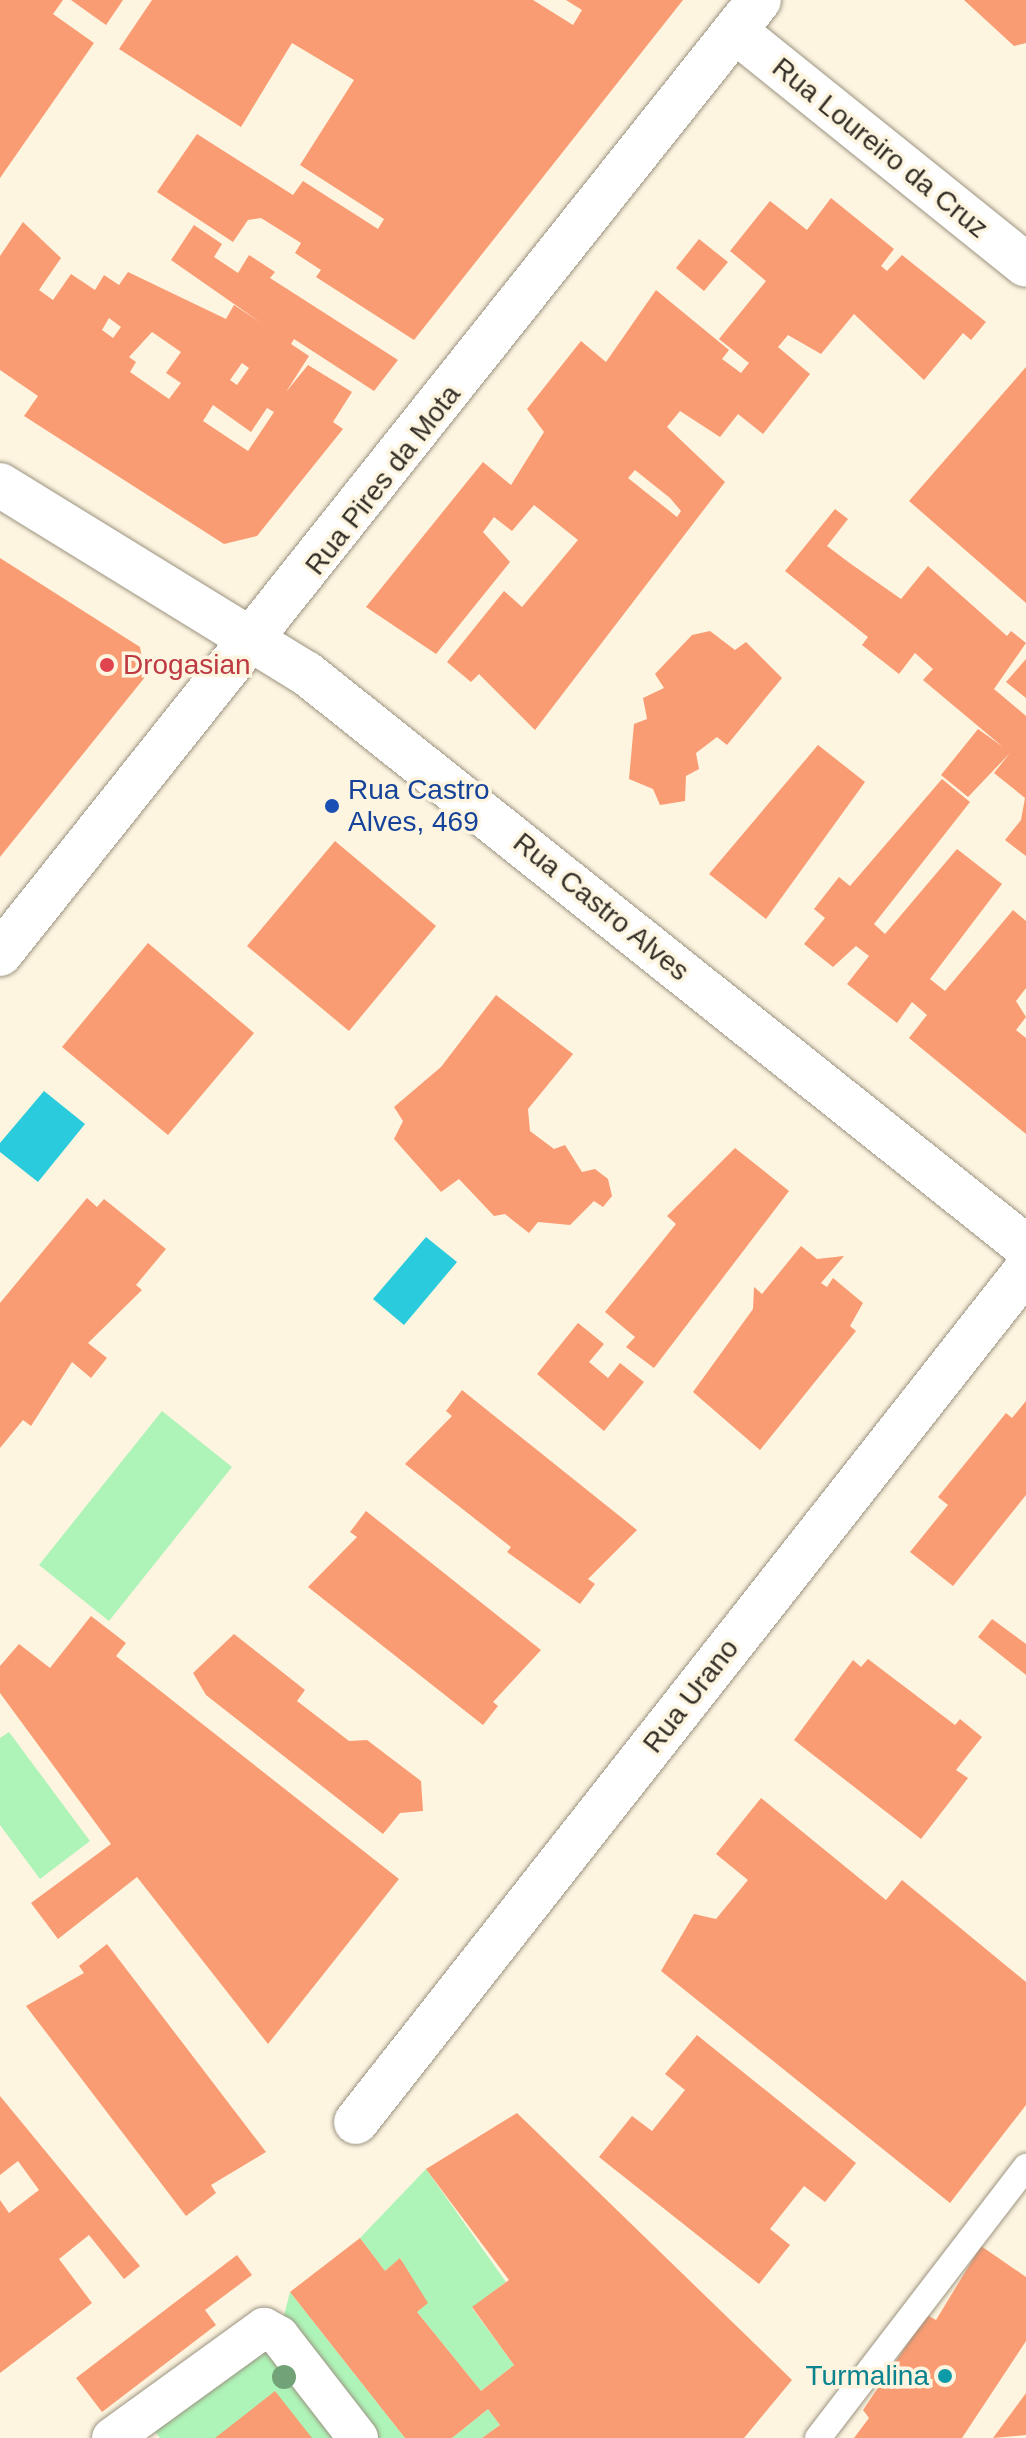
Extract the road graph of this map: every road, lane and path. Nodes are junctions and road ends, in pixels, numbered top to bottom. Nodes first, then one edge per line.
1 (747, 15) edge
2 (1026, 265) edge
3 (0, 485) edge
4 (252, 640) junction
5 (0, 954) edge
6 (1026, 1247) edge
7 (1026, 1270) edge
8 (356, 2122) dead end
9 (1026, 2167) edge
10 (112, 2438) edge
11 (358, 2438) edge
12 (818, 2438) edge

1 - 2 street, Rua Loureiro da Cruz
1 - 4 street, Rua Pires da Mota
3 - 4 street, Rua Castro Alves
4 - 5 street, Rua Pires da Mota
4 - 6 street, Rua Castro Alves
7 - 8 street, Rua Urano
9 - 12 lane
10 - 11 street

